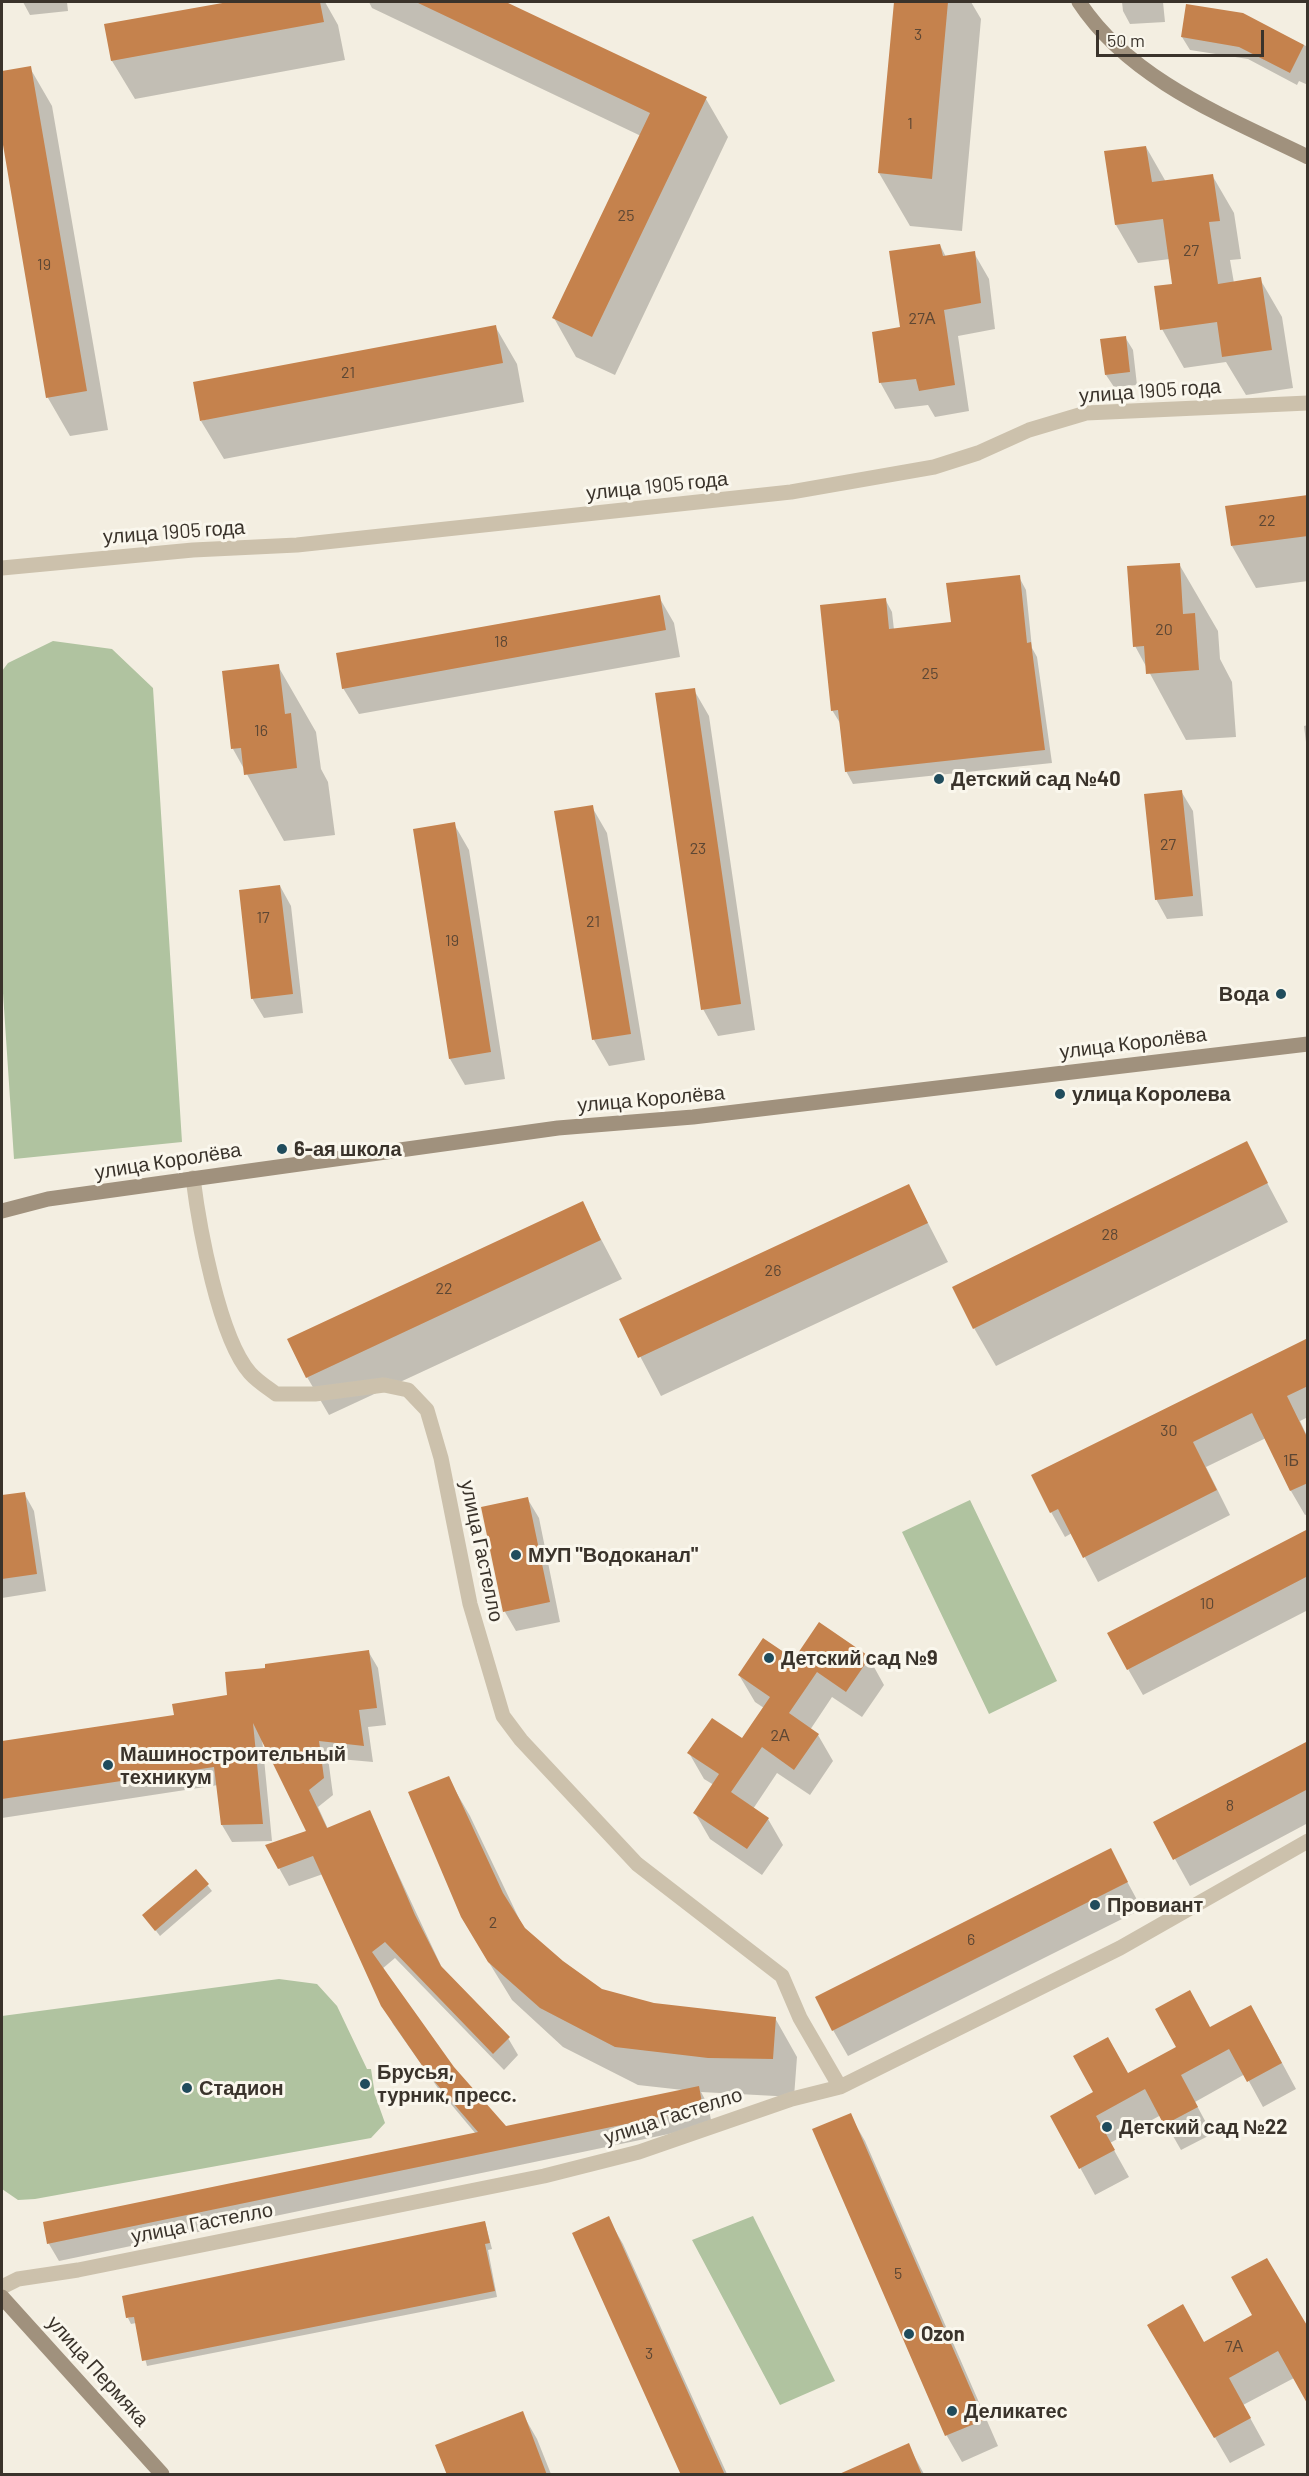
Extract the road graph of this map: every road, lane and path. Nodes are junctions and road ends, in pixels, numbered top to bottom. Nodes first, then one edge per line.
1 (1079, 2) edge
2 (1308, 157) edge
3 (1308, 403) edge
4 (2, 568) edge
5 (1308, 1044) edge
6 (193, 1178) junction
7 (2, 1211) edge
8 (1308, 1841) edge
9 (840, 2087) junction
10 (2, 2287) edge
11 (2, 2297) edge
12 (162, 2475) edge

1 - 2 main road
3 - 4 street, улица 1905 года
5 - 6 main road, улица Королёва
6 - 7 main road, улица Королёва
6 - 9 street, улица Гастелло
8 - 9 street, улица Гастелло
9 - 10 street, улица Гастелло
11 - 12 main road, улица Пермяка

